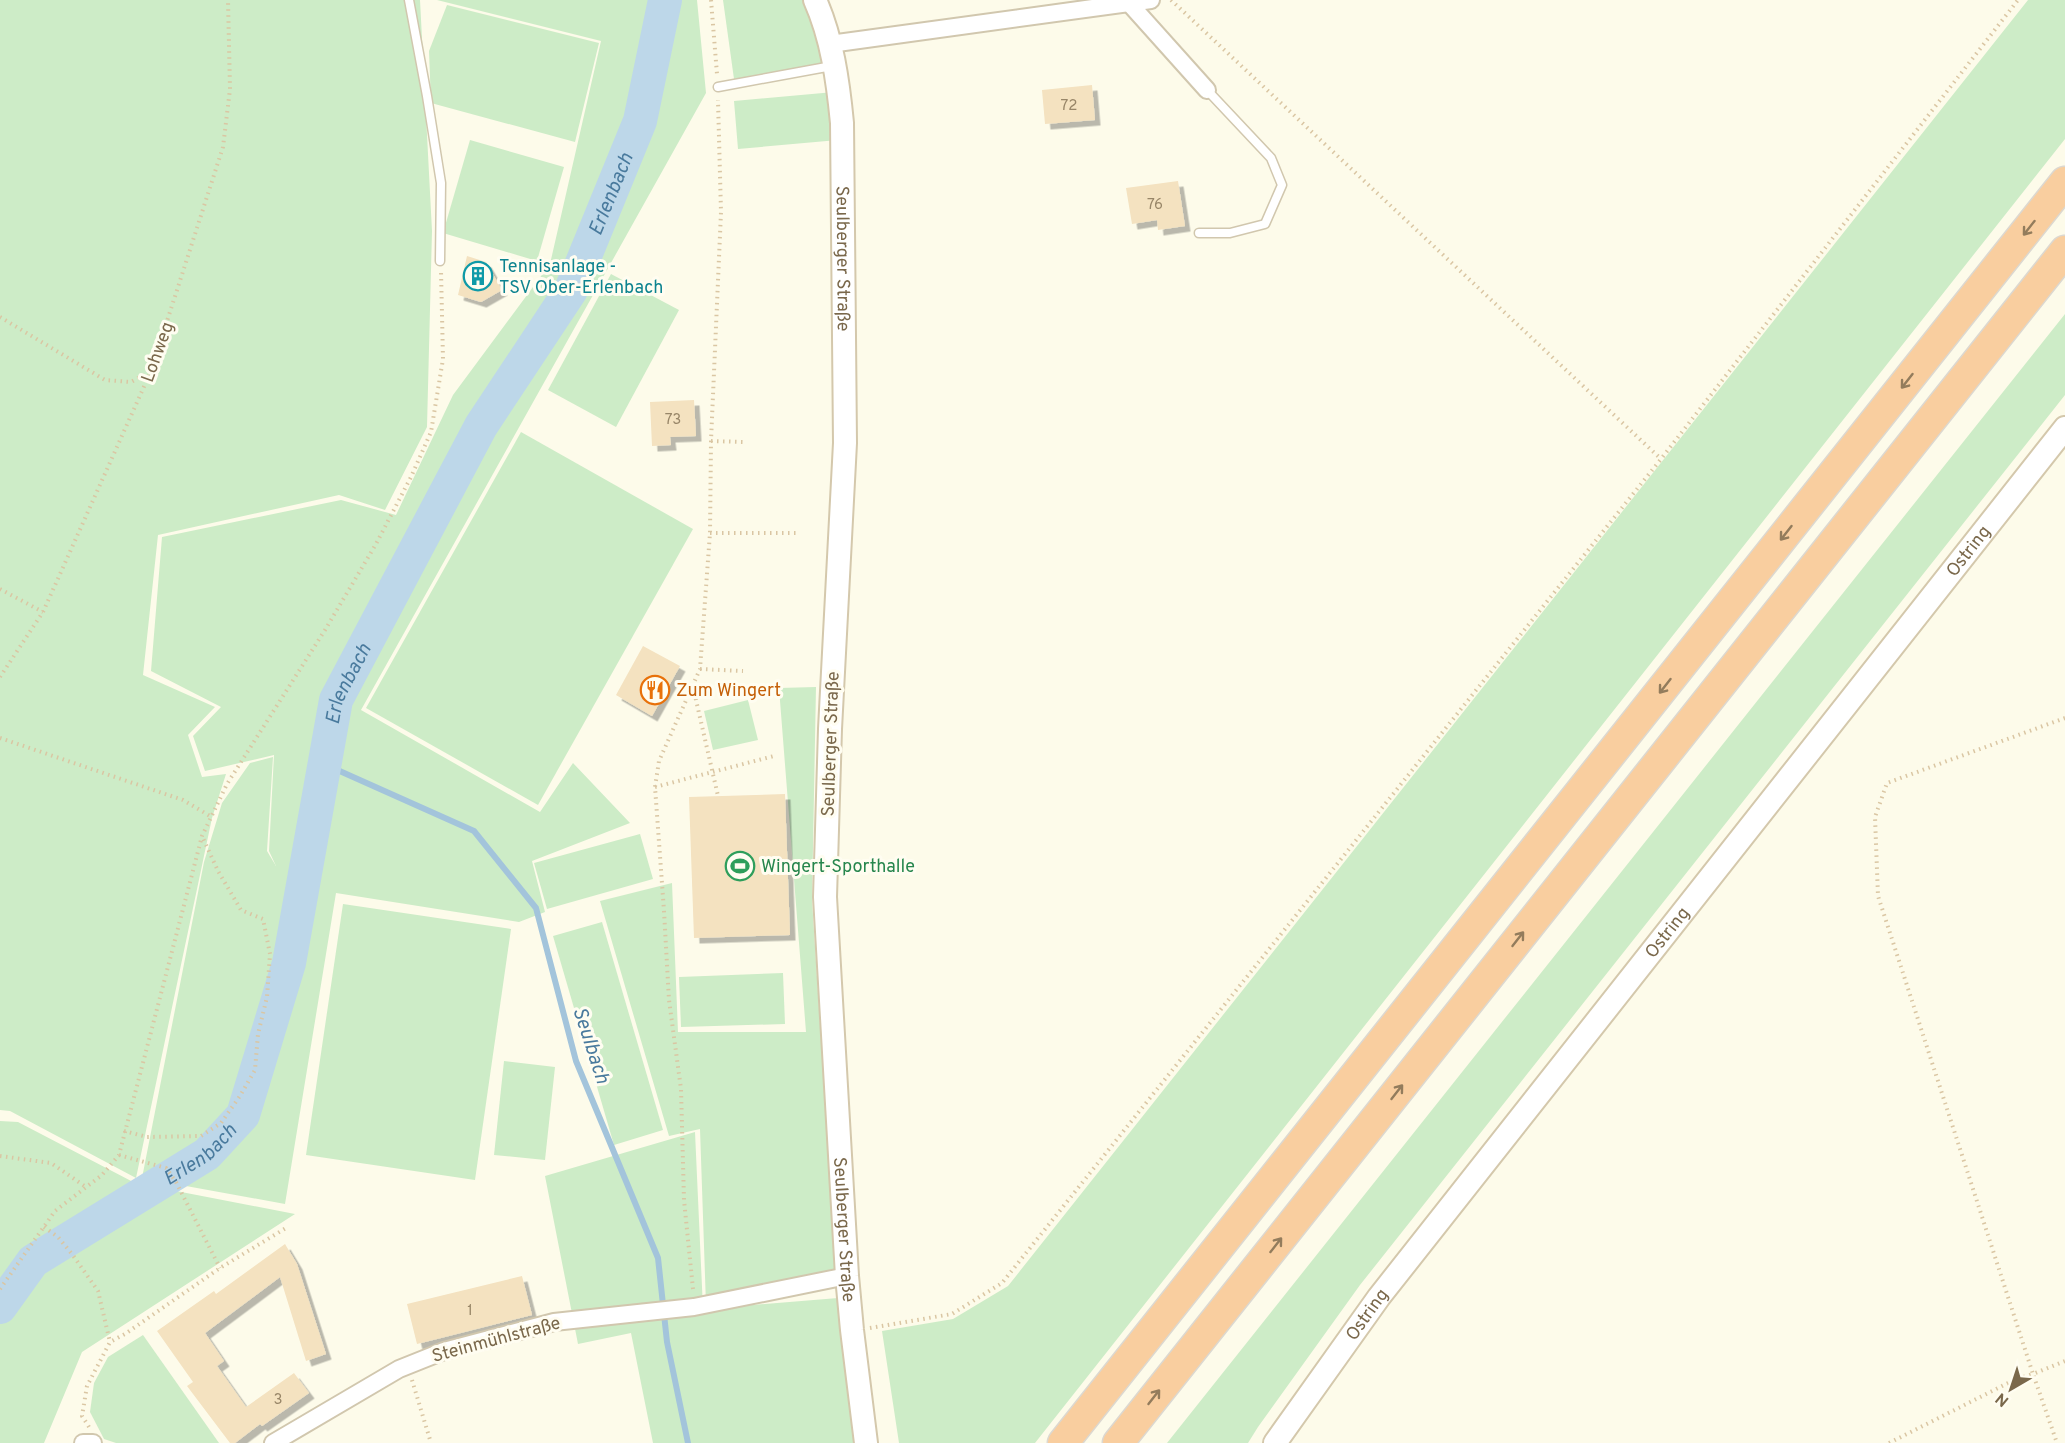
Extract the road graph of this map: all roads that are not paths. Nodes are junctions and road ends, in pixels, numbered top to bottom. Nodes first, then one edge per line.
1 (409, 0) edge
2 (815, 0) edge
3 (1151, 0) edge
4 (1129, 3) junction
5 (832, 55) junction
6 (717, 87) road end
7 (1207, 90) joint
8 (2065, 182) edge
9 (1199, 233) dead end
10 (2065, 251) edge
11 (440, 261) road end
12 (2065, 428) edge
13 (847, 1276) junction
14 (273, 1443) edge
15 (866, 1443) edge
16 (1063, 1443) edge
17 (1118, 1443) edge
18 (1275, 1443) edge

1 - 11 lane
2 - 5 street, Seulberger Straße
3 - 4 street
4 - 5 street
4 - 7 street
5 - 6 lane
5 - 13 street, Seulberger Straße
7 - 9 lane
8 -> 16 highway
17 -> 10 highway
12 - 18 street, Ostring
13 - 14 street, Steinmühlstraße
13 - 15 street, Seulberger Straße

